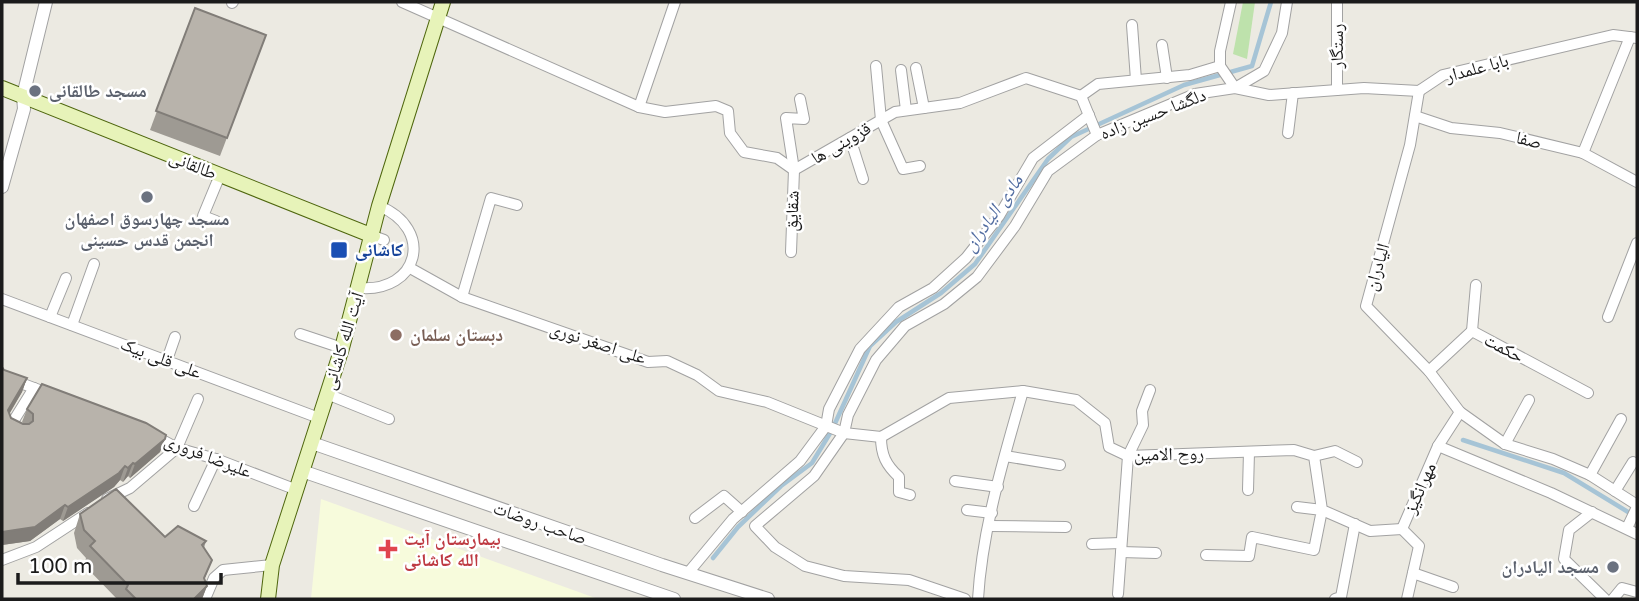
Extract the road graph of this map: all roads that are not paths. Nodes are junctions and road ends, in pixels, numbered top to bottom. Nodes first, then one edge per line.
1 (46, 2) edge
2 (402, 2) edge
3 (443, 2) edge
4 (675, 2) edge
5 (1231, 2) edge
6 (1287, 2) edge
7 (1337, 2) edge
8 (439, 16) junction
9 (1132, 25) dead end
10 (1634, 37) edge
11 (1162, 45) dead end
12 (876, 66) dead end
13 (1220, 66) junction
14 (916, 68) dead end
15 (901, 70) dead end
16 (1167, 78) junction
17 (1136, 80) junction
18 (2, 88) edge
19 (1235, 88) junction
20 (1337, 90) junction
21 (1419, 91) junction
22 (1293, 93) junction
23 (23, 96) junction
24 (1081, 96) junction
25 (800, 99) dead end
26 (639, 107) junction
27 (924, 108) junction
28 (906, 110) junction
29 (1089, 115) junction
30 (1415, 116) junction
31 (881, 120) junction
32 (1287, 133) dead end
33 (1097, 135) junction
34 (850, 138) junction
35 (1583, 153) junction
36 (920, 166) dead end
37 (793, 170) junction
38 (220, 176) junction
39 (863, 179) dead end
40 (1637, 182) edge
41 (2, 187) edge
42 (517, 205) dead end
43 (379, 206) junction
44 (216, 221) dead end
45 (379, 238) junction
46 (1637, 243) edge
47 (791, 252) dead end
48 (94, 264) dead end
49 (410, 268) junction
50 (66, 278) dead end
51 (1476, 285) dead end
52 (359, 288) junction
53 (462, 297) junction
54 (2, 299) edge
55 (50, 317) junction
56 (1608, 317) dead end
57 (72, 326) junction
58 (1472, 331) junction
59 (300, 334) dead end
60 (175, 337) dead end
61 (342, 348) junction
62 (167, 360) junction
63 (1429, 371) junction
64 (2, 376) edge
65 (34, 388) junction
66 (1150, 390) dead end
67 (1023, 391) junction
68 (1588, 393) dead end
69 (327, 394) junction
70 (58, 397) edge
71 (198, 399) dead end
72 (1529, 400) dead end
73 (1460, 412) junction
74 (319, 418) junction
75 (389, 419) dead end
76 (1621, 419) dead end
77 (826, 426) junction
78 (145, 430) edge
79 (21, 431) edge
80 (844, 433) junction
81 (881, 437) junction
82 (312, 443) junction
83 (1505, 444) junction
84 (1438, 446) junction
85 (177, 448) junction
86 (1249, 452) junction
87 (1005, 456) junction
88 (1128, 456) junction
89 (1314, 456) junction
90 (216, 459) junction
91 (800, 461) junction
92 (1357, 462) dead end
93 (1633, 462) dead end
94 (1060, 465) dead end
95 (302, 471) junction
96 (1590, 475) junction
97 (814, 476) junction
98 (955, 481) dead end
99 (998, 487) junction
100 (297, 490) junction
101 (1248, 490) dead end
102 (1615, 491) junction
103 (909, 495) dead end
104 (194, 506) dead end
105 (1297, 507) dead end
106 (967, 510) dead end
107 (1322, 510) junction
108 (742, 512) junction
109 (1592, 512) junction
110 (992, 513) junction
111 (1634, 517) edge
112 (695, 518) dead end
113 (1356, 524) junction
114 (990, 526) junction
115 (1066, 527) dead end
116 (1402, 529) junction
117 (1092, 544) dead end
118 (1121, 547) junction
119 (1156, 553) dead end
120 (1206, 555) dead end
121 (2, 560) edge
122 (272, 565) junction
123 (688, 573) junction
124 (1413, 573) junction
125 (1453, 587) dead end
126 (1637, 592) edge
127 (1118, 594) dead end
128 (205, 599) edge
129 (268, 599) edge
130 (674, 599) edge
131 (768, 599) edge
132 (965, 599) edge
133 (978, 599) edge
134 (1335, 599) edge
135 (1407, 599) edge
136 (1605, 599) edge
137 (1613, 599) edge

1 - 23 street
2 - 8 street, قزوینی ها
3 - 8 main road, آیت الله کاشانی
4 - 26 street
5 - 13 street
6 - 19 street
7 - 20 street, رستگار
8 - 26 street, قزوینی ها
8 - 43 main road, آیت الله کاشانی
9 - 17 street
10 - 21 street, بابا علمدار
10 - 35 street
11 - 16 street
12 - 31 street
13 - 16 street, دلگشا حسین زاده
13 - 19 street
14 - 27 street
15 - 28 street
16 - 17 street, دلگشا حسین زاده
17 - 24 street, دلگشا حسین زاده
18 - 23 main road, طالقانی
19 - 22 street
19 - 33 street, دلگشا حسین زاده
20 - 21 street
20 - 22 street
21 - 30 street, الیادران
22 - 32 street
23 - 38 main road, طالقانی
23 - 41 street
24 - 27 street, قزوینی ها
24 - 29 street
25 - 37 street, شقایق
26 - 37 street, قزوینی ها
27 - 28 street, قزوینی ها
28 - 31 street, قزوینی ها
29 - 33 street
29 - 77 street, دلگشا حسین زاده
30 - 35 street, صفا
30 - 63 street, الیادران
31 - 34 street, قزوینی ها
31 - 36 street
33 - 80 street, دلگشا حسین زاده
34 - 37 street, قزوینی ها
34 - 39 street
35 - 40 street, صفا
37 - 47 street, شقایق
38 - 44 street
38 - 45 main road, طالقانی
42 - 53 street
43 - 45 main road, آیت الله کاشانی
43 - 49 street
45 - 52 main road, آیت الله کاشانی
46 - 56 street
48 - 57 street
49 - 52 street
49 - 53 street, علی اصغر نوری
50 - 55 street
51 - 58 street
52 - 61 main road, آیت الله کاشانی
53 - 77 street, علی اصغر نوری
54 - 55 street, علی قلی بیک
55 - 57 street, علی قلی بیک
57 - 62 street, علی قلی بیک
58 - 63 street, حکمت
58 - 68 street, حکمت
59 - 61 street
60 - 62 street
61 - 69 main road, آیت الله کاشانی
62 - 74 street, علی قلی بیک
63 - 73 street, الیادران
64 - 65 street
65 - 70 street
65 - 79 street
66 - 88 street
67 - 81 street, روح الامین
67 - 87 street
67 - 88 street, روح الامین
69 - 74 main road, آیت الله کاشانی
69 - 75 street
71 - 85 street
72 - 83 street
73 - 83 street, الیادران
73 - 84 street
74 - 82 main road, آیت الله کاشانی
76 - 96 street
77 - 80 street, علی اصغر نوری
77 - 91 street, دلگشا حسین زاده
78 - 85 street, علیرضا فروری
80 - 81 street
80 - 97 street, دلگشا حسین زاده
81 - 103 street
82 - 95 main road, آیت الله کاشانی
82 - 123 street, صاحب روضات
83 - 96 street, الیادران
84 - 109 street, الیادران
84 - 116 street, مهرانگیز
85 - 90 street, علیرضا فروری
85 - 121 street
86 - 88 street, روح الامین
86 - 89 street, روح الامین
86 - 101 street
87 - 94 street
87 - 99 street
88 - 118 street
89 - 92 street, روح الامین
89 - 107 street
90 - 100 street, علیرضا فروری
90 - 104 street
91 - 97 street
91 - 108 street, دلگشا حسین زاده
93 - 102 street
95 - 100 main road, آیت الله کاشانی
95 - 130 street, صاحب روضات
96 - 102 street, الیادران
97 - 132 street, دلگشا حسین زاده
98 - 99 street
99 - 110 street
100 - 122 main road, آیت الله کاشانی
102 - 111 street, الیادران
105 - 107 street
106 - 110 street
107 - 113 street
107 - 120 street
108 - 112 street
108 - 123 street, دلگشا حسین زاده
109 - 111 street, الیادران
109 - 136 street
110 - 114 street
113 - 116 street
113 - 134 street
114 - 115 street
114 - 133 street
116 - 124 street
117 - 118 street
118 - 119 street
118 - 127 street
122 - 128 street
122 - 129 main road, آیت الله کاشانی
123 - 131 street, صاحب روضات
124 - 125 street
124 - 135 street
126 - 137 street

